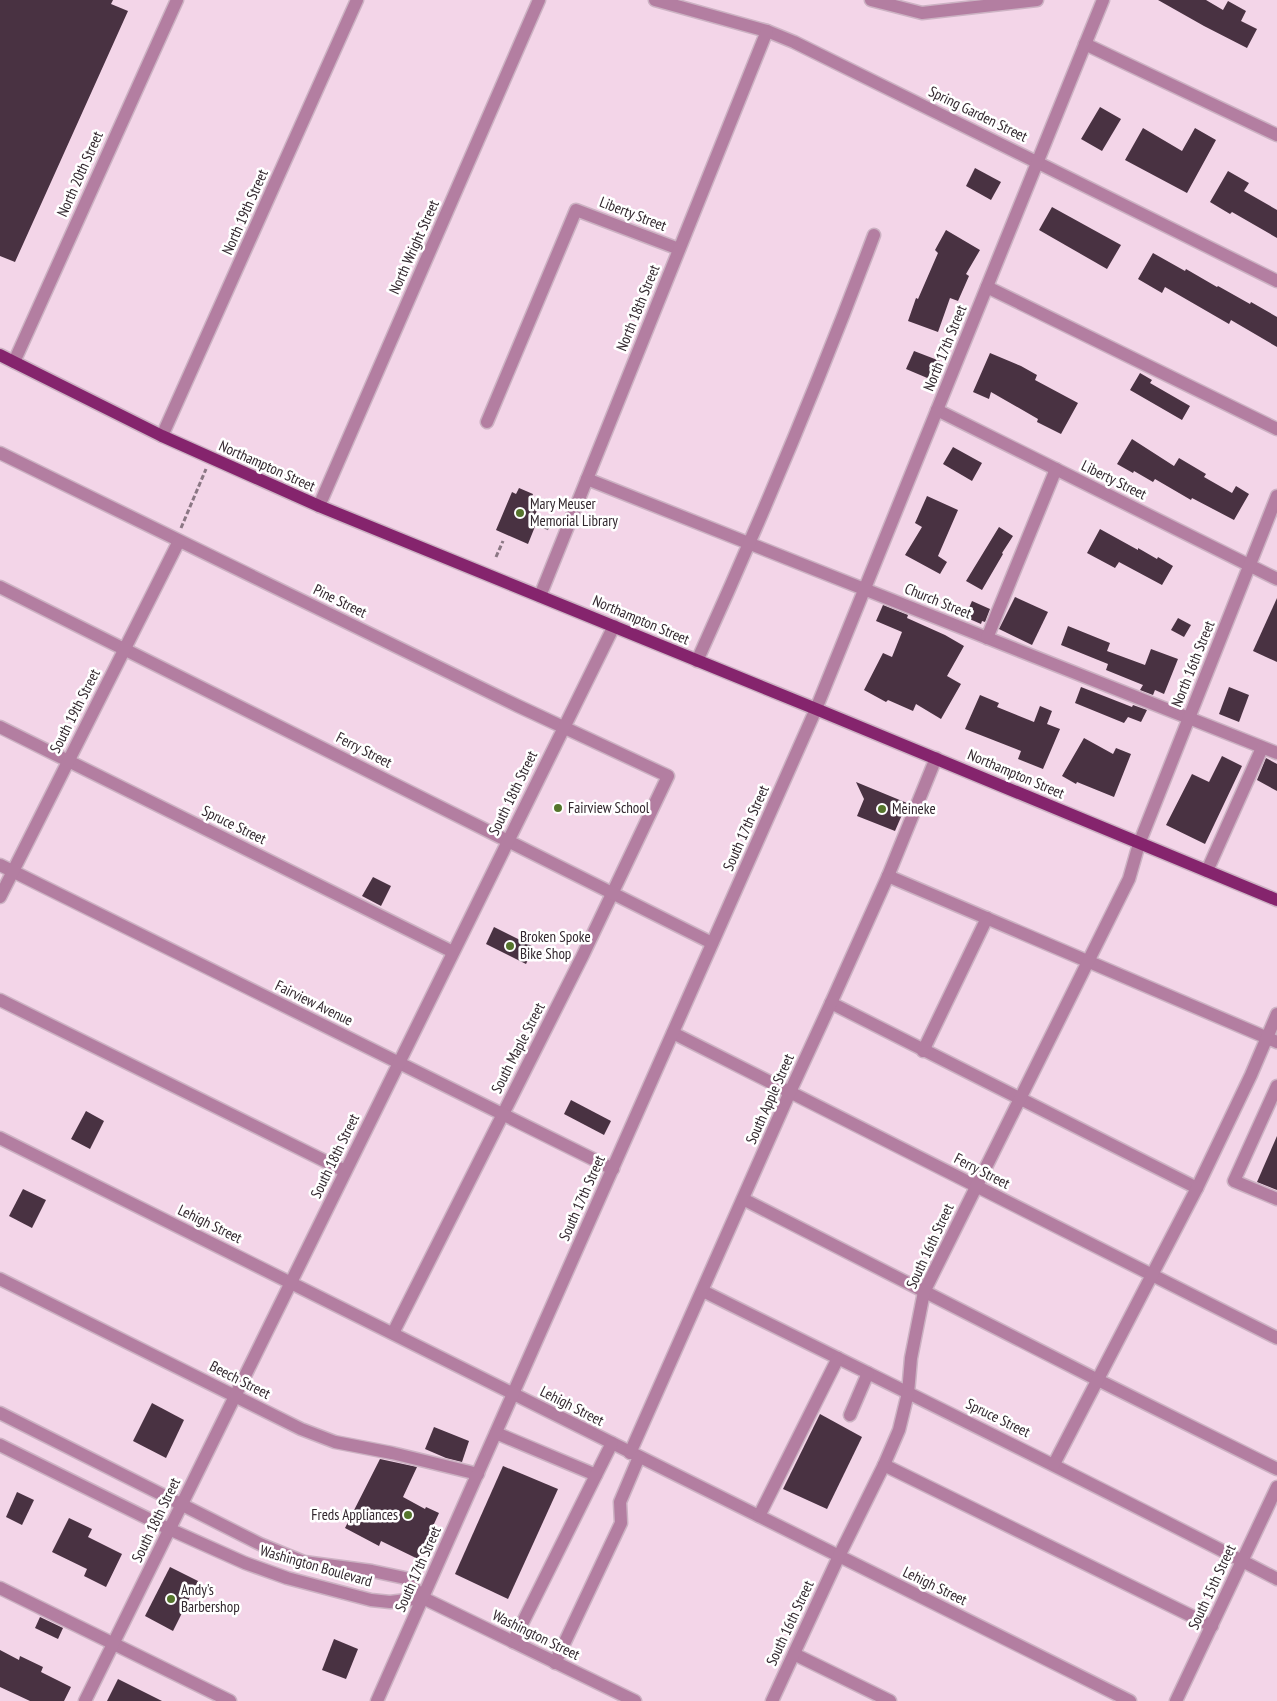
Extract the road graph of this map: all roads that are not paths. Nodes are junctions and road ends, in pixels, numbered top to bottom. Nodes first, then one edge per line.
1 (177, 0) edge
2 (357, 0) edge
3 (539, 0) edge
4 (655, 0) edge
5 (871, 0) edge
6 (1037, 0) edge
7 (1102, 0) edge
8 (767, 31) junction
9 (1085, 44) junction
10 (1277, 136) edge
11 (1038, 161) junction
12 (874, 235) dead end
13 (679, 249) junction
14 (1277, 281) edge
15 (987, 287) junction
16 (0, 355) edge
17 (14, 362) junction
18 (937, 410) junction
19 (487, 422) dead end
20 (1277, 428) edge
21 (162, 436) junction
22 (0, 452) edge
23 (1056, 469) junction
24 (587, 479) junction
25 (1277, 496) edge
26 (319, 506) junction
27 (179, 541) junction
28 (750, 544) junction
29 (1249, 565) junction
30 (1277, 579) edge
31 (0, 586) edge
32 (864, 589) junction
33 (540, 596) junction
34 (614, 626) junction
35 (987, 638) junction
36 (125, 648) junction
37 (697, 662) junction
38 (816, 709) junction
39 (1189, 718) junction
40 (564, 726) junction
41 (0, 727) edge
42 (1262, 748) junction
43 (1277, 753) edge
44 (936, 758) junction
45 (68, 761) junction
46 (668, 776) joint
47 (508, 841) junction
48 (1139, 844) junction
49 (0, 865) edge
50 (13, 871) junction
51 (1207, 871) junction
52 (888, 876) junction
53 (612, 893) junction
54 (0, 897) edge
55 (1277, 900) edge
56 (987, 918) junction
57 (712, 943) junction
58 (453, 952) junction
59 (1089, 960) junction
60 (0, 1000) edge
61 (831, 1004) junction
62 (1277, 1014) edge
63 (673, 1033) junction
64 (1272, 1039) edge
65 (923, 1051) junction
66 (399, 1063) junction
67 (1277, 1086) edge
68 (790, 1092) junction
69 (1020, 1099) junction
70 (502, 1114) junction
71 (0, 1138) edge
72 (613, 1169) junction
73 (345, 1172) junction
74 (977, 1186) junction
75 (1197, 1188) junction
76 (743, 1199) junction
77 (1277, 1199) edge
78 (1152, 1275) junction
79 (0, 1280) edge
80 (291, 1282) junction
81 (703, 1291) junction
82 (924, 1292) junction
83 (393, 1333) junction
84 (1277, 1338) edge
85 (838, 1358) junction
86 (868, 1373) junction
87 (1098, 1380) junction
88 (908, 1393) junction
89 (513, 1394) junction
90 (235, 1396) junction
91 (0, 1413) edge
92 (850, 1414) dead end
93 (496, 1434) junction
94 (612, 1443) junction
95 (0, 1445) edge
96 (635, 1455) junction
97 (1054, 1464) junction
98 (884, 1465) junction
99 (1277, 1469) edge
100 (478, 1474) junction
101 (596, 1476) junction
102 (1277, 1487) edge
103 (182, 1504) junction
104 (759, 1516) junction
105 (169, 1529) junction
106 (839, 1556) junction
107 (1242, 1560) junction
108 (1277, 1579) edge
109 (0, 1588) edge
110 (423, 1598) junction
111 (1212, 1626) junction
112 (513, 1642) junction
113 (113, 1644) junction
114 (794, 1654) junction
115 (556, 1662) junction
116 (85, 1701) edge
117 (230, 1701) edge
118 (377, 1701) edge
119 (635, 1701) edge
120 (772, 1701) edge
121 (890, 1701) edge
122 (1130, 1701) edge
123 (1176, 1701) edge

1 - 17 street, North 20th Street
2 - 21 street, North 19th Street
3 - 26 street, North Wright Street
4 - 8 street, Spring Garden Street
5 - 6 street
7 - 9 street, North 17th Street
8 - 11 street, Spring Garden Street
8 - 13 street, North 18th Street
9 - 10 street
9 - 11 street, North 17th Street
11 - 14 street, Spring Garden Street
11 - 15 street, North 17th Street
12 - 28 street
13 - 19 street, Liberty Street
13 - 24 street, North 18th Street
15 - 18 street, North 17th Street
15 - 20 street
16 - 17 main road, Northampton Street
17 - 21 main road, Northampton Street
18 - 23 street, Liberty Street
18 - 32 street, North 17th Street
21 - 26 main road, Northampton Street
22 - 27 street, Pine Street
23 - 29 street, Liberty Street
23 - 35 street
24 - 28 street, Church Street
24 - 33 street, North 18th Street
25 - 29 street, North 16th Street
26 - 33 main road, Northampton Street
27 - 36 street, South 19th Street
27 - 40 street, Pine Street
28 - 32 street, Church Street
28 - 37 street
29 - 30 street, Liberty Street
29 - 39 street, North 16th Street
31 - 36 street, Ferry Street
32 - 35 street, Church Street
32 - 38 street, North 17th Street
33 - 34 main road, Northampton Street
34 - 37 main road, Northampton Street
34 - 40 street, South 18th Street
35 - 39 street, Church Street
36 - 45 street, South 19th Street
36 - 47 street, Ferry Street
37 - 38 main road, Northampton Street
38 - 44 main road, Northampton Street
38 - 57 street, South 17th Street
39 - 42 street, Church Street
39 - 48 street, North 16th Street
40 - 46 street, Pine Street
40 - 47 street, South 18th Street
41 - 45 street, Spruce Street
42 - 43 street, Church Street
42 - 51 street
44 - 48 main road, Northampton Street
44 - 52 street, South Apple Street
45 - 50 street, South 19th Street
45 - 58 street, Spruce Street
46 - 53 street, South Maple Street
47 - 53 street, Ferry Street
47 - 58 street, South 18th Street
48 - 51 main road, Northampton Street
48 - 59 street, South 16th Street
49 - 50 street, Fairview Avenue
50 - 54 street, South 19th Street
50 - 66 street, Fairview Avenue
51 - 55 main road, Northampton Street
52 - 56 street
52 - 61 street, South Apple Street
53 - 57 street, Ferry Street
53 - 70 street, South Maple Street
56 - 59 street
56 - 65 street
57 - 63 street, South 17th Street
58 - 66 street, South 18th Street
59 - 64 street
59 - 69 street, South 16th Street
60 - 73 street
61 - 65 street
61 - 68 street, South Apple Street
62 - 64 street
63 - 68 street, Ferry Street
63 - 72 street, South 17th Street
64 - 75 street
65 - 69 street
66 - 70 street, Fairview Avenue
66 - 73 street, South 18th Street
67 - 77 street
68 - 74 street, Ferry Street
68 - 76 street, South Apple Street
69 - 74 street, South 16th Street
69 - 75 street
70 - 72 street, Fairview Avenue
70 - 83 street, South Maple Street
71 - 80 street, Lehigh Street
72 - 89 street, South 17th Street
73 - 80 street, South 18th Street
74 - 78 street, Ferry Street
74 - 82 street, South 16th Street
75 - 78 street
76 - 81 street, South Apple Street
76 - 82 street
78 - 84 street, Ferry Street
78 - 87 street
79 - 90 street, Beech Street
80 - 83 street, Lehigh Street
80 - 90 street, South 18th Street
81 - 85 street, Spruce Street
81 - 96 street, South Apple Street
82 - 87 street
82 - 88 street, South 16th Street
83 - 89 street, Lehigh Street
85 - 86 street, Spruce Street
85 - 104 street
86 - 88 street, Spruce Street
86 - 92 street
87 - 97 street
87 - 99 street
88 - 97 street, Spruce Street
88 - 98 street, South 16th Street
89 - 93 street, South 17th Street
89 - 94 street, Lehigh Street
90 - 100 street, Beech Street
90 - 103 street, South 18th Street
91 - 103 street, Washington Boulevard
93 - 100 street, South 17th Street
93 - 101 street
94 - 96 street, Lehigh Street
94 - 101 street
95 - 105 street, Washington Boulevard
96 - 104 street, Lehigh Street
96 - 115 street, South Apple Street
97 - 107 street, Spruce Street
98 - 106 street, South 16th Street
98 - 111 street
100 - 110 street, South 17th Street
101 - 112 street
102 - 107 street, South 15th Street
103 - 105 street, South 18th Street
103 - 110 street, Washington Boulevard
104 - 106 street, Lehigh Street
105 - 110 street, Washington Boulevard
105 - 113 street, South 18th Street
106 - 114 street, South 16th Street
106 - 122 street, Lehigh Street
107 - 108 street, Spruce Street
107 - 111 street, South 15th Street
109 - 113 street
110 - 112 street, Washington Street
110 - 118 street, South 17th Street
111 - 123 street, South 15th Street
112 - 115 street, Washington Street
113 - 116 street, South 18th Street
113 - 117 street
114 - 120 street, South 16th Street
114 - 121 street
115 - 119 street, Washington Street

